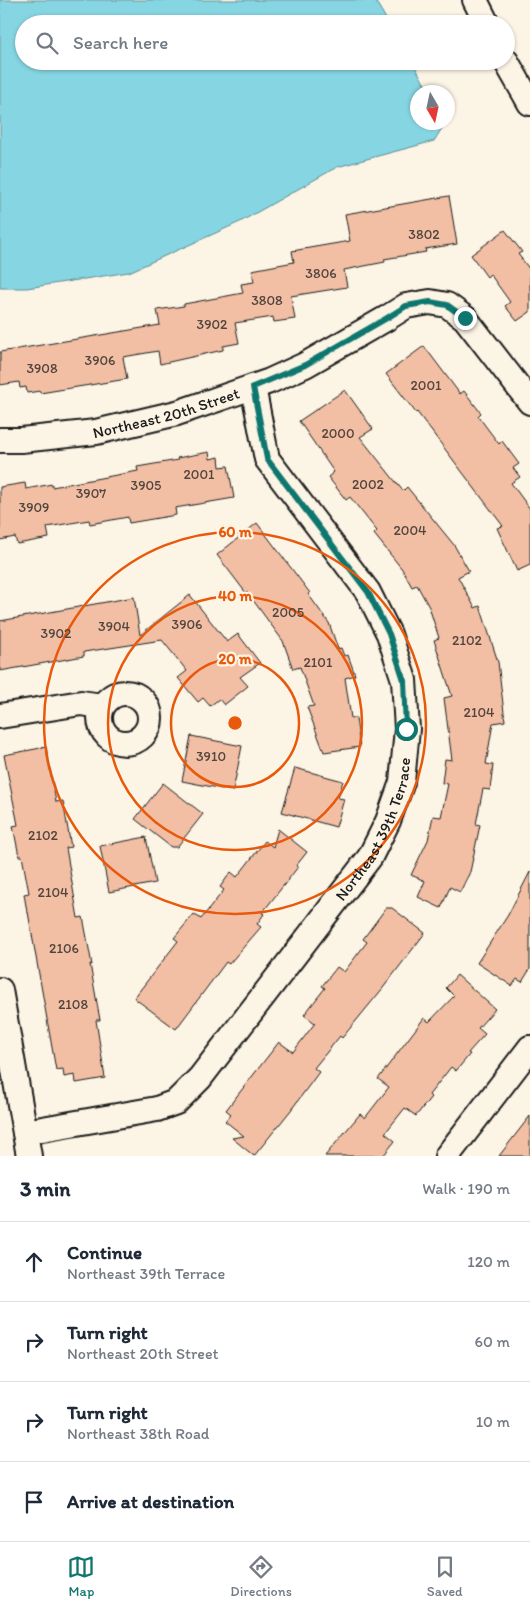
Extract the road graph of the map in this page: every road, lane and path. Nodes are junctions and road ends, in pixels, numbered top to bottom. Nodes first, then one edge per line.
1 (475, 0) edge
2 (482, 15) edge
3 (511, 70) edge
4 (530, 103) edge
5 (253, 387) junction
6 (530, 402) edge
7 (0, 440) edge
8 (102, 706) dead end
9 (0, 716) edge
10 (0, 990) edge
11 (530, 1048) edge
12 (25, 1132) junction
13 (29, 1156) edge
14 (447, 1156) edge

1 - 2 street
3 - 4 street
5 - 6 street, Northeast 20th Street
5 - 7 street, Northeast 20th Street
5 - 12 street, Northeast 39th Terrace
8 - 9 street
10 - 12 street
11 - 14 street
12 - 13 street

